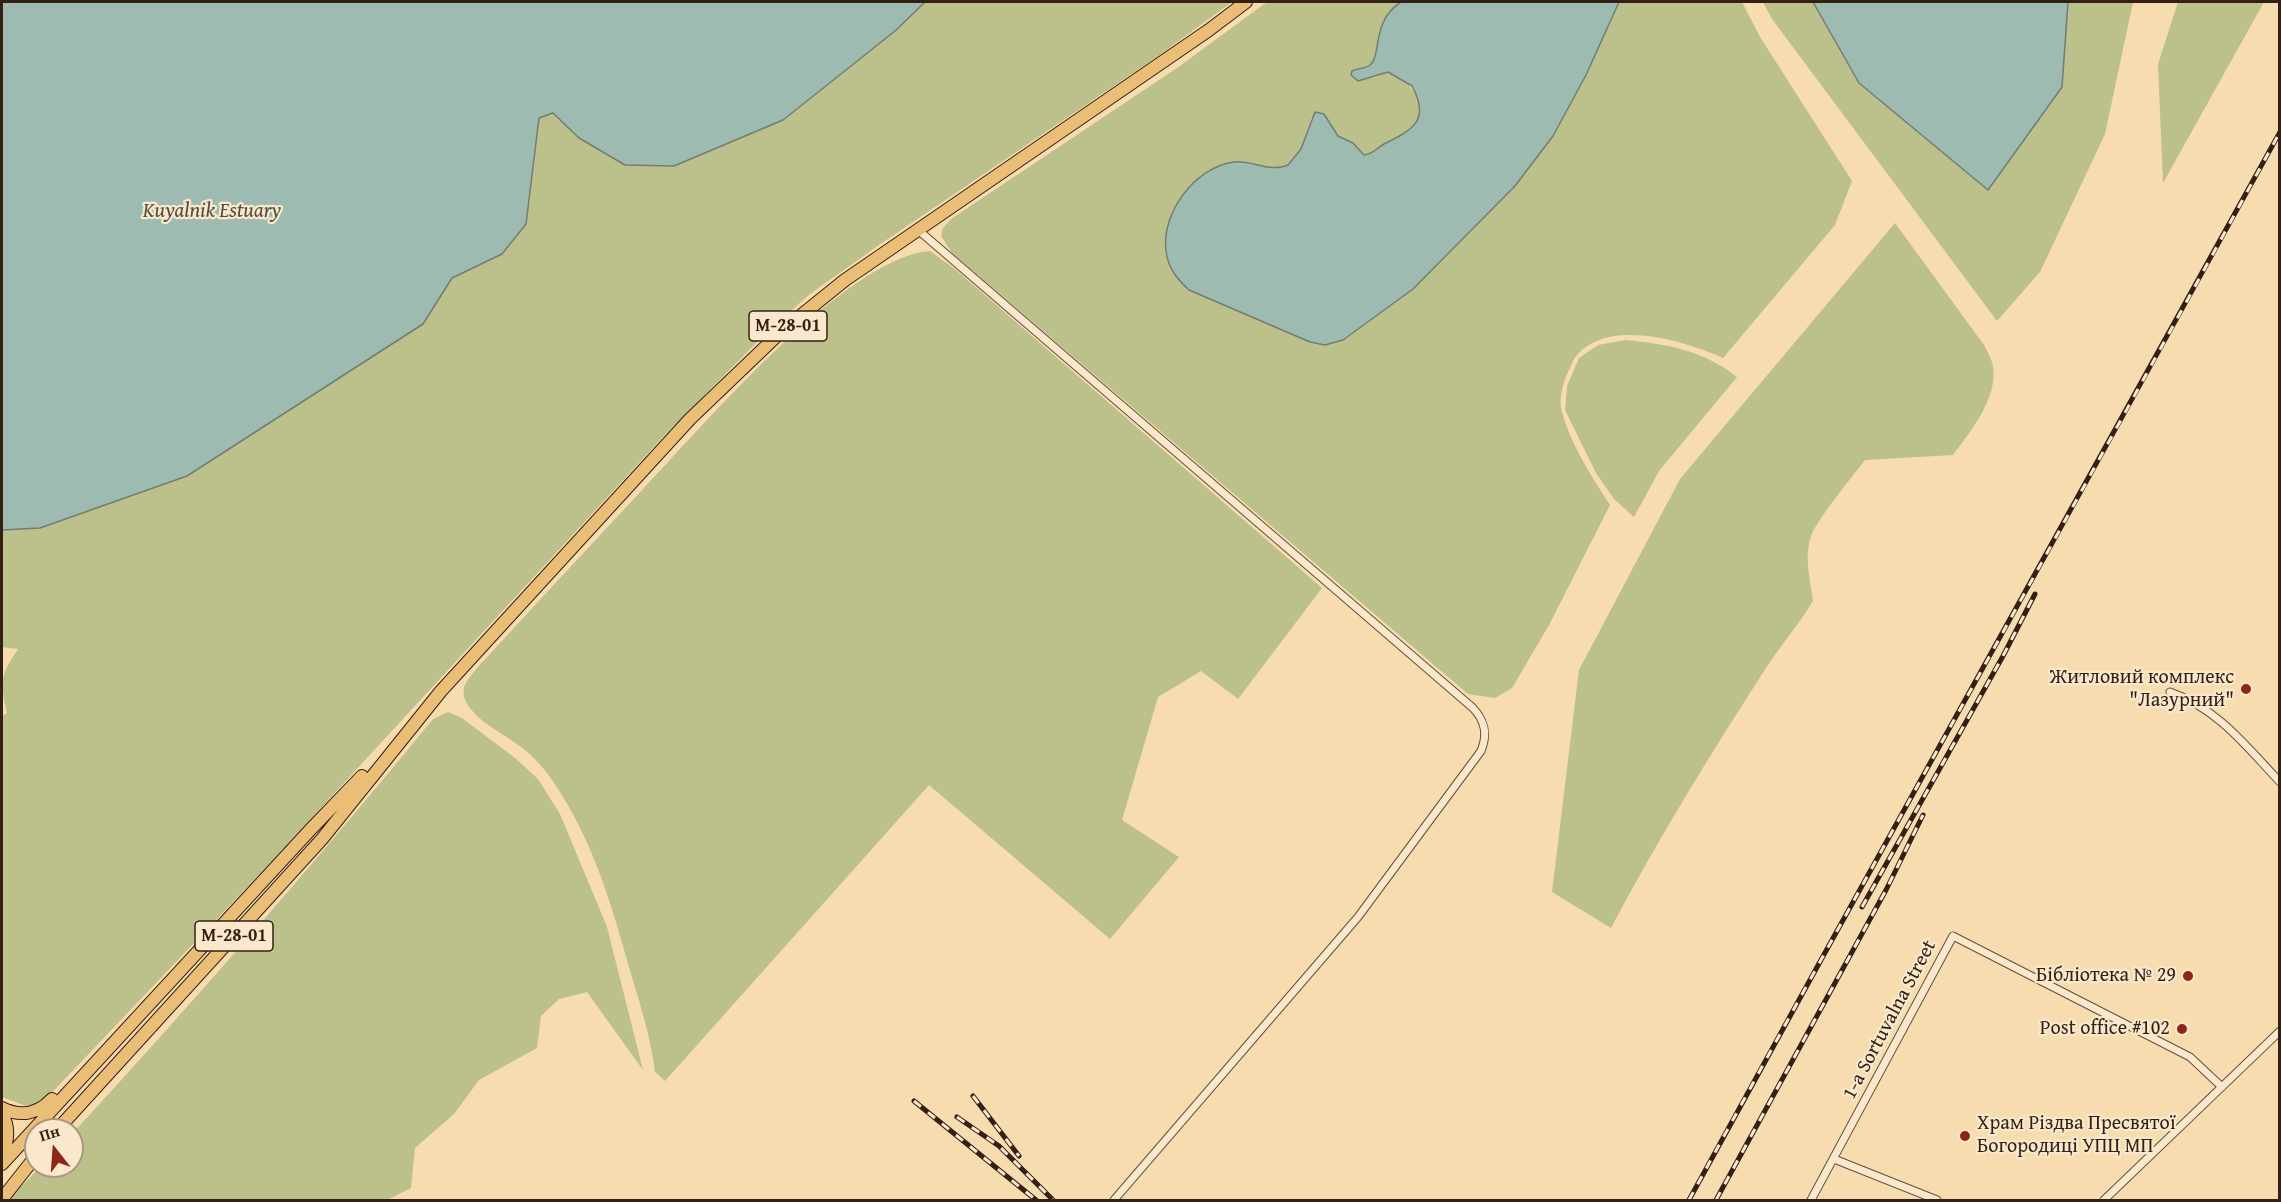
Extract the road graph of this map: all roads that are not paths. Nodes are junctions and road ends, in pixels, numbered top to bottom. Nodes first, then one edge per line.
1 (1246, 2) edge
2 (917, 229) junction
3 (2169, 692) dead end
4 (403, 735) junction
5 (2280, 782) edge
6 (168, 985) junction
7 (2280, 1031) edge
8 (2222, 1087) junction
9 (2, 1108) edge
10 (2, 1114) edge
11 (68, 1118) edge
12 (2, 1152) edge
13 (1834, 1159) junction
14 (2, 1164) edge
15 (24, 1166) edge
16 (24, 1170) edge
17 (2, 1189) edge
18 (2, 1199) edge
19 (1114, 1200) edge
20 (1811, 1200) edge
21 (1937, 1200) edge
22 (2104, 1200) edge

1 - 2 highway, М-28-01
2 - 4 highway, М-28-01
2 - 19 street
3 - 5 street
4 - 6 highway, М-28-01
4 - 11 highway, М-28-01
6 - 9 highway
6 - 14 highway, М-28-01
7 - 8 street
8 - 13 street, 1-a Sortuvalna Street
8 - 22 street
10 - 12 highway
13 - 20 street, 1-a Sortuvalna Street
13 - 21 street
15 - 17 highway
16 - 18 highway

